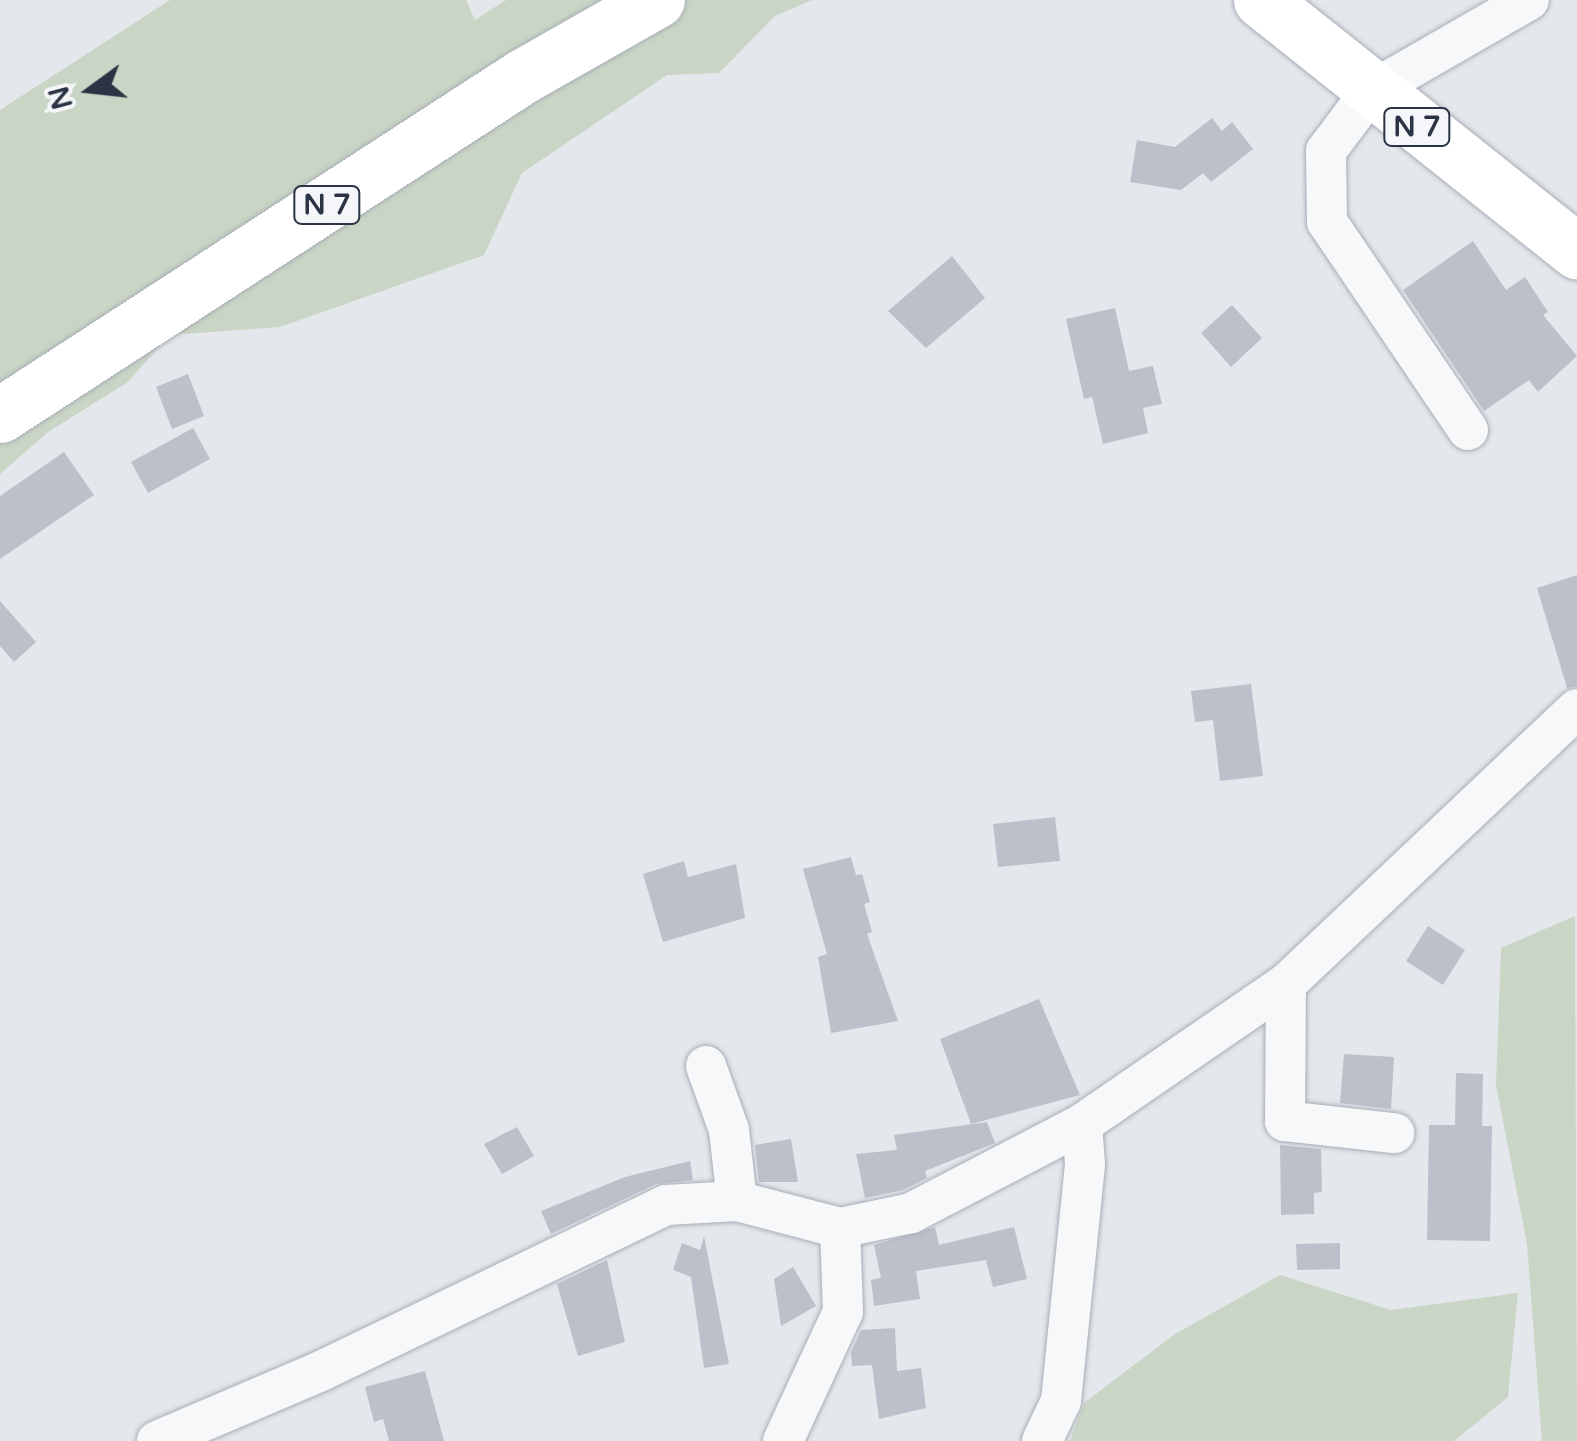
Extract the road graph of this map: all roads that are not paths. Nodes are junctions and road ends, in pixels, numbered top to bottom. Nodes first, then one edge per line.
1 (657, 0) edge
2 (1260, 0) edge
3 (1530, 0) edge
4 (1371, 91) junction
5 (1577, 251) edge
6 (0, 415) edge
7 (1468, 430) dead end
8 (1577, 709) edge
9 (1286, 984) junction
10 (706, 1066) dead end
11 (1082, 1124) junction
12 (1394, 1132) dead end
13 (737, 1201) junction
14 (840, 1228) junction
15 (157, 1441) edge
16 (782, 1441) edge
17 (1042, 1441) edge

1 - 6 main road, N 7
2 - 4 main road, N 7
3 - 4 street
4 - 5 main road, N 7
4 - 7 street
8 - 9 street
9 - 11 street
9 - 12 street
10 - 13 street
11 - 14 street
11 - 17 street
13 - 14 street
13 - 15 street
14 - 16 street

